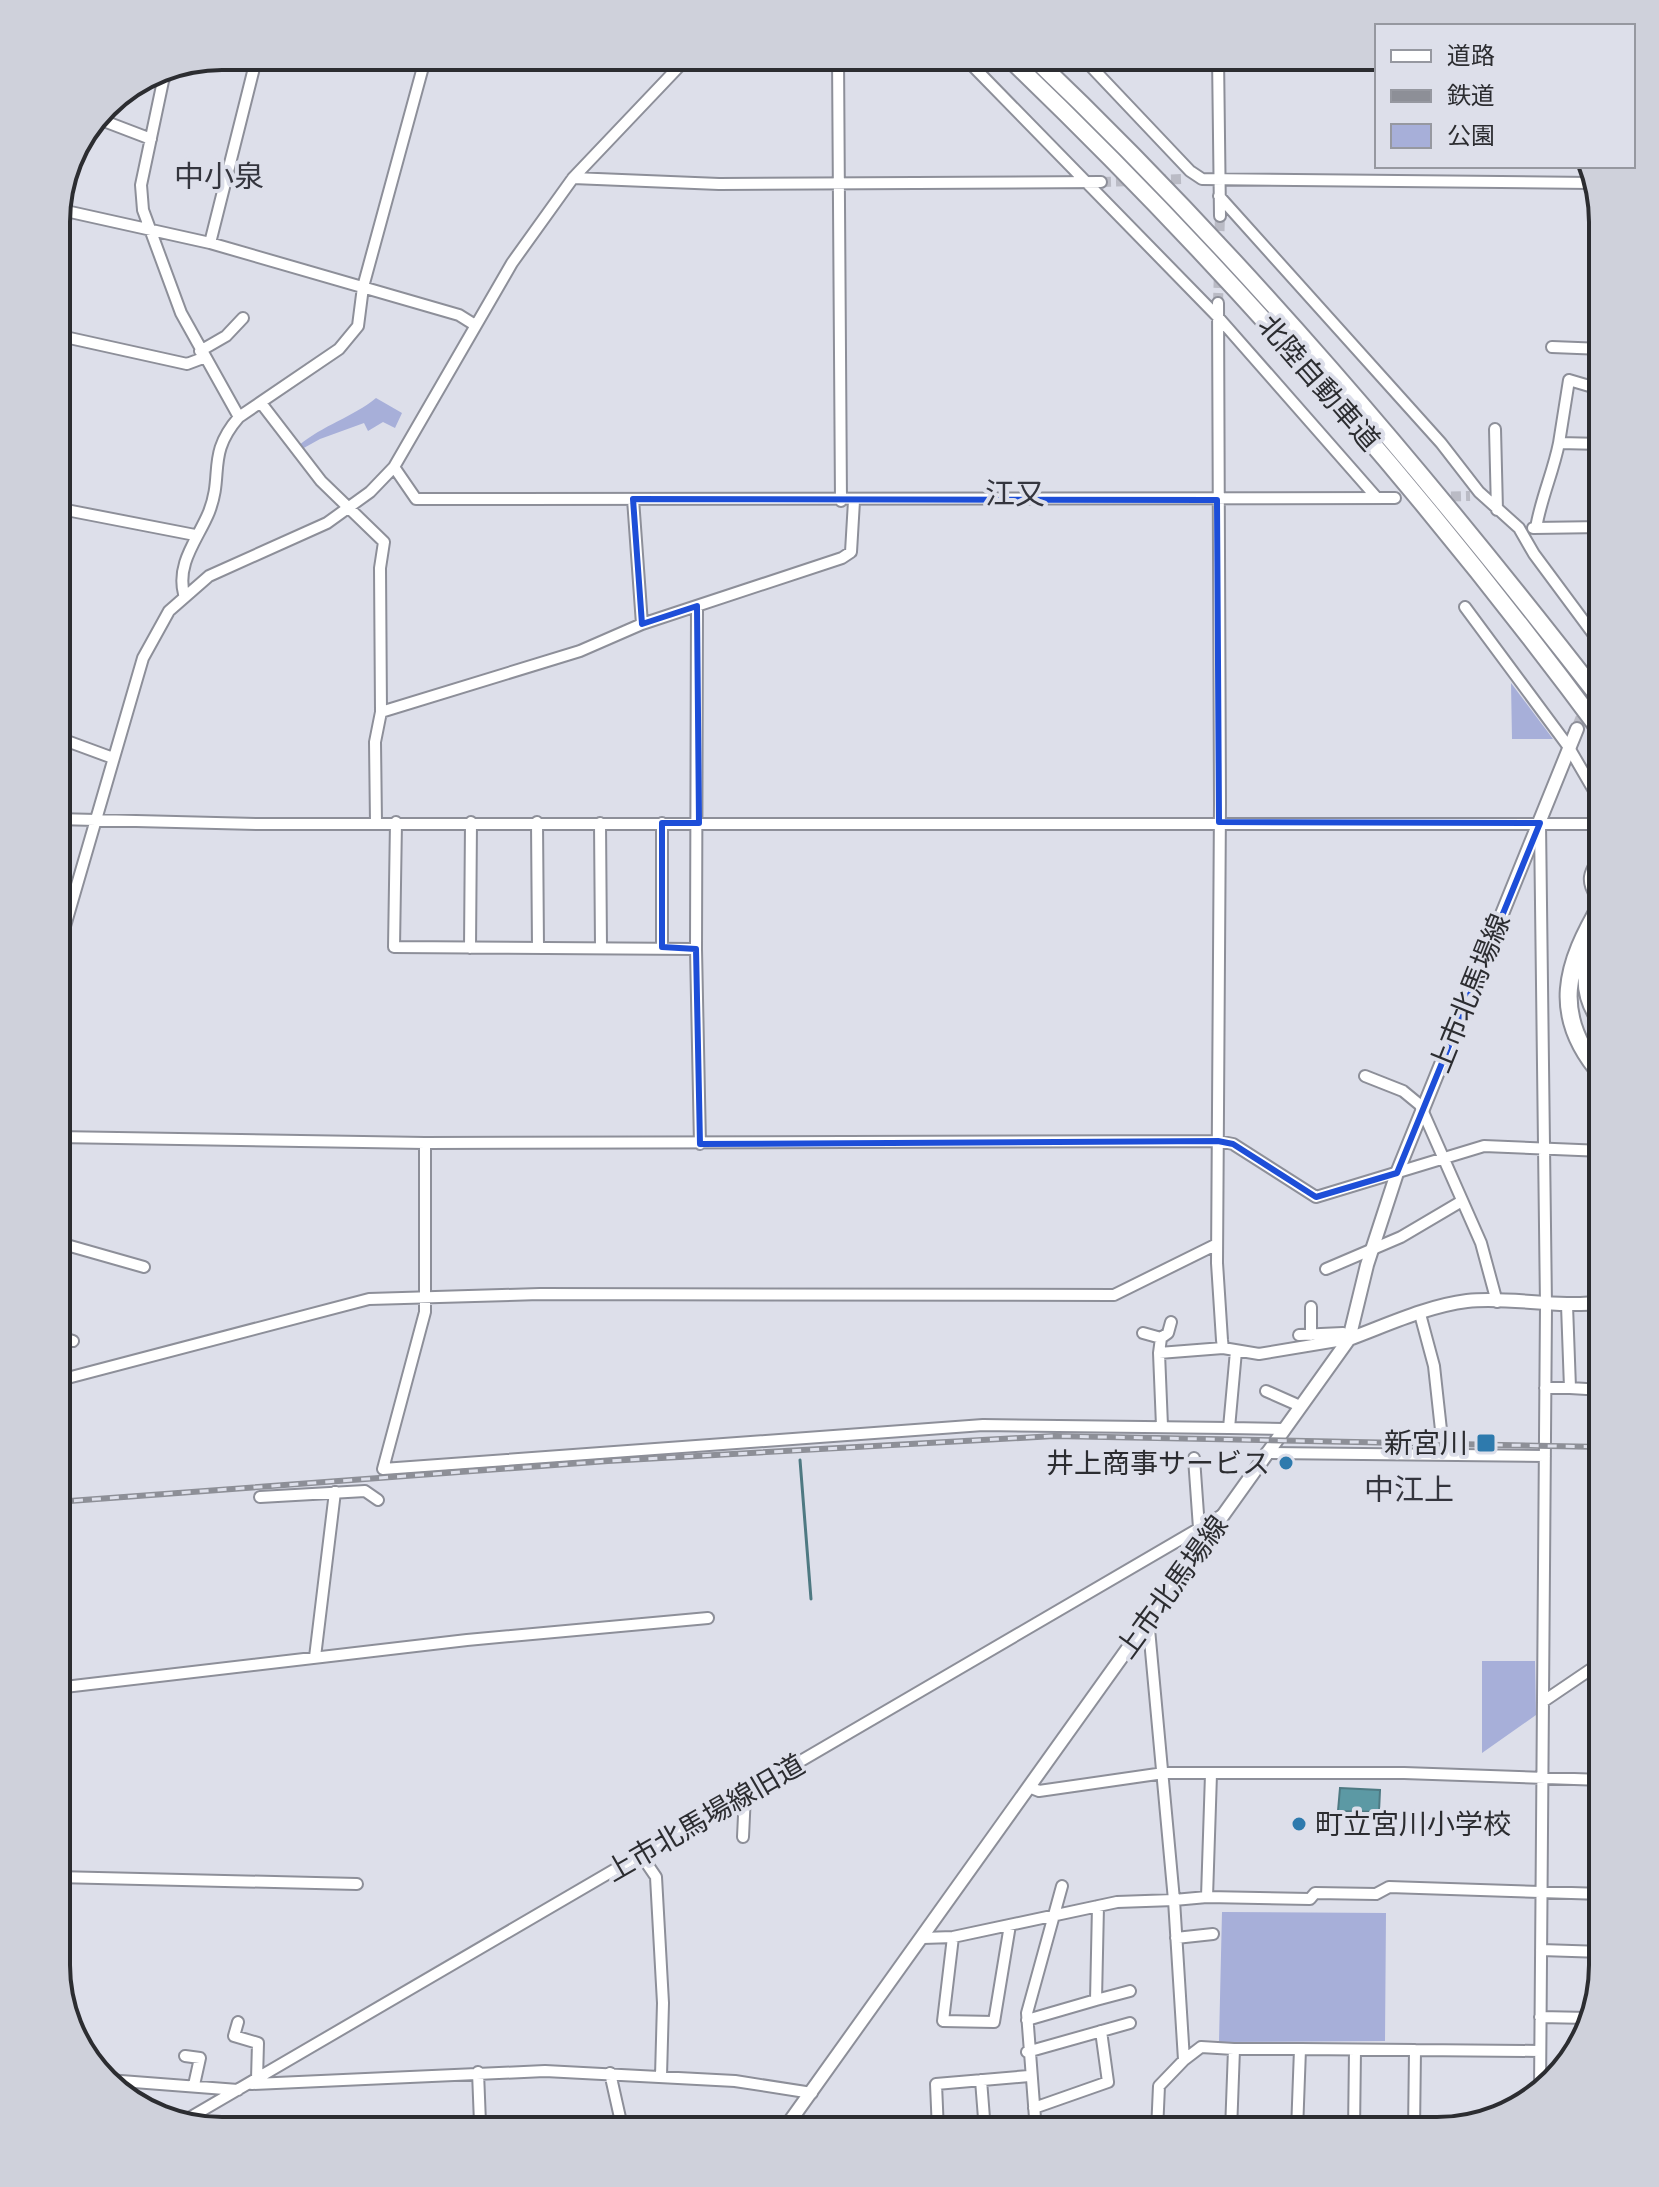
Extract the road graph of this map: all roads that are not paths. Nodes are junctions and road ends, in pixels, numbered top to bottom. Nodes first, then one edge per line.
1 (253, 70) edge
2 (422, 70) edge
3 (674, 70) edge
4 (838, 70) edge
5 (978, 70) edge
6 (1021, 70) edge
7 (1046, 70) edge
8 (1093, 70) edge
9 (1218, 70) edge
10 (163, 83) edge
11 (108, 122) edge
12 (151, 139) junction
13 (573, 178) junction
14 (1220, 181) junction
15 (841, 183) junction
16 (1095, 183) junction
17 (1584, 183) edge
18 (1219, 196) junction
19 (70, 212) edge
20 (1220, 216) tunnel mouth
21 (150, 230) junction
22 (210, 243) junction
23 (363, 287) junction
24 (1218, 303) tunnel mouth
25 (1218, 317) junction
26 (243, 318) dead end
27 (475, 325) junction
28 (70, 338) edge
29 (1552, 347) dead end
30 (1589, 348) edge
31 (202, 354) junction
32 (1589, 386) edge
33 (261, 403) junction
34 (239, 417) junction
35 (1495, 429) dead end
36 (1559, 443) junction
37 (1589, 444) edge
38 (394, 467) junction
39 (1377, 498) junction
40 (1395, 498) dead end
41 (633, 499) junction
42 (1217, 500) junction
43 (841, 501) junction
44 (854, 501) junction
45 (350, 507) junction
46 (1497, 510) junction
47 (70, 511) edge
48 (1589, 527) edge
49 (1519, 528) junction
50 (1536, 528) junction
51 (195, 535) junction
52 (1488, 584) junction
53 (184, 594) junction
54 (697, 606) junction
55 (1465, 607) dead end
56 (642, 624) junction
57 (1589, 627) edge
58 (1589, 683) edge
59 (381, 712) junction
60 (1589, 716) edge
61 (1589, 728) edge
62 (1577, 729) tunnel mouth
63 (70, 742) edge
64 (1568, 746) junction
65 (113, 758) junction
66 (1589, 782) edge
67 (70, 820) edge
68 (94, 822) junction
69 (396, 822) junction
70 (471, 822) junction
71 (537, 822) junction
72 (1219, 822) junction
73 (376, 823) junction
74 (600, 823) junction
75 (662, 823) junction
76 (699, 823) junction
77 (1540, 823) junction
78 (1589, 824) edge
79 (70, 907) edge
80 (1589, 922) edge
81 (601, 947) junction
82 (662, 947) junction
83 (470, 948) junction
84 (538, 948) junction
85 (696, 949) junction
86 (1589, 963) edge
87 (1589, 998) edge
88 (1589, 1056) edge
89 (1365, 1076) dead end
90 (1422, 1112) junction
91 (70, 1137) edge
92 (1218, 1141) junction
93 (425, 1143) junction
94 (700, 1144) junction
95 (1545, 1147) junction
96 (1589, 1150) edge
97 (1443, 1158) junction
98 (1397, 1173) junction
99 (1462, 1201) junction
100 (1217, 1244) junction
101 (70, 1246) edge
102 (1371, 1250) junction
103 (144, 1267) dead end
104 (1326, 1269) dead end
105 (425, 1296) junction
106 (1497, 1302) junction
107 (1589, 1303) edge
108 (1567, 1305) junction
109 (1546, 1306) junction
110 (1311, 1307) dead end
111 (1420, 1314) junction
112 (1171, 1322) dead end
113 (1143, 1333) dead end
114 (1299, 1335) dead end
115 (1311, 1335) junction
116 (1161, 1338) junction
117 (1349, 1339) junction
118 (70, 1340) edge
119 (73, 1341) dead end
120 (1223, 1348) junction
121 (1236, 1351) junction
122 (1159, 1353) junction
123 (70, 1377) edge
124 (1545, 1388) junction
125 (1570, 1388) junction
126 (1589, 1389) edge
127 (1266, 1391) dead end
128 (1300, 1406) junction
129 (1162, 1426) junction
130 (1229, 1428) junction
131 (1284, 1429) junction
132 (1441, 1430) dead end
133 (1266, 1453) junction
134 (1545, 1456) junction
135 (1194, 1458) dead end
136 (335, 1492) junction
137 (260, 1497) dead end
138 (378, 1500) dead end
139 (1225, 1513) junction
140 (1199, 1528) junction
141 (708, 1618) dead end
142 (1148, 1618) junction
143 (315, 1657) junction
144 (1589, 1670) edge
145 (70, 1686) edge
146 (1544, 1701) junction
147 (1164, 1773) junction
148 (1211, 1774) junction
149 (1544, 1779) junction
150 (1589, 1780) edge
151 (1029, 1787) junction
152 (745, 1794) junction
153 (743, 1837) dead end
154 (641, 1855) junction
155 (70, 1877) edge
156 (357, 1884) dead end
157 (1062, 1886) dead end
158 (1541, 1892) junction
159 (1589, 1894) edge
160 (1207, 1897) junction
161 (1174, 1900) junction
162 (1098, 1906) junction
163 (1056, 1915) junction
164 (1010, 1925) junction
165 (1213, 1934) dead end
166 (953, 1937) junction
167 (923, 1938) junction
168 (1176, 1938) junction
169 (1541, 1950) junction
170 (1589, 1952) edge
171 (1130, 1991) dead end
172 (1096, 2000) junction
173 (1540, 2017) junction
174 (1579, 2018) edge
175 (1027, 2020) junction
176 (238, 2022) dead end
177 (1130, 2023) dead end
178 (1101, 2031) junction
179 (1234, 2049) junction
180 (1300, 2049) junction
181 (1355, 2050) junction
182 (1415, 2050) junction
183 (1540, 2051) junction
184 (1027, 2052) junction
185 (185, 2056) dead end
186 (1184, 2060) junction
187 (478, 2072) junction
188 (610, 2073) junction
189 (661, 2076) junction
190 (1029, 2076) junction
191 (1540, 2076) edge
192 (981, 2080) junction
193 (125, 2081) edge
194 (253, 2082) junction
195 (194, 2085) junction
196 (238, 2090) junction
197 (812, 2093) junction
198 (1034, 2108) junction
199 (195, 2115) edge
200 (480, 2117) edge
201 (620, 2117) edge
202 (794, 2117) edge
203 (937, 2117) edge
204 (984, 2117) edge
205 (1034, 2117) edge
206 (1158, 2117) edge
207 (1232, 2117) edge
208 (1298, 2117) edge
209 (1354, 2117) edge
210 (1414, 2117) edge

1 - 22 street
2 - 23 street
3 - 13 street
4 - 15 street
5 - 16 street
6 - 52 highway, 北陸自動車道
7 - 58 highway, 北陸自動車道
8 - 14 street
9 - 14 street
10 - 12 street
11 - 12 street
12 - 21 street
13 - 15 street
13 - 27 street
14 - 17 street
14 - 18 street
15 - 16 street
15 - 43 street
16 - 25 street
18 - 20 street
18 - 46 street
19 - 21 street
21 - 22 street
21 - 31 street
22 - 23 street
23 - 27 street
23 - 33 street
24 - 25 street
25 - 39 street
25 - 42 street
26 - 31 street
27 - 38 street
28 - 31 street
29 - 30 street
31 - 34 street
32 - 36 street
33 - 34 street
33 - 45 street
34 - 51 street
35 - 46 street
36 - 37 street
36 - 50 street
38 - 41 street
38 - 45 street
39 - 40 street
39 - 42 street
41 - 43 street
41 - 56 street
42 - 44 street
42 - 72 street
43 - 44 street
44 - 54 street
45 - 53 street
45 - 59 street
46 - 49 street
47 - 51 street
48 - 50 street
49 - 50 street
49 - 57 street
51 - 53 street
52 - 60 highway, 北陸自動車道
52 - 61 highway
53 - 65 street
54 - 56 street
54 - 76 street
55 - 64 street
56 - 59 street
59 - 73 street
62 - 64 main road, 上市北馬場線
63 - 65 street
64 - 66 street
64 - 77 main road, 上市北馬場線
65 - 68 street
67 - 68 street
68 - 73 street
68 - 79 street
69 - 70 street
69 - 73 street
69 - 83 street
70 - 71 street
70 - 83 street
71 - 74 street
71 - 84 street
72 - 76 street
72 - 77 street
72 - 92 street
74 - 75 street
74 - 81 street
75 - 76 street
75 - 82 street
76 - 85 street
77 - 78 street
77 - 90 main road, 上市北馬場線
77 - 95 street
80 - 88 highway
81 - 82 street
81 - 84 street
82 - 85 street
83 - 84 street
85 - 94 street
86 - 87 highway
89 - 90 street
90 - 97 street
90 - 98 main road, 上市北馬場線
91 - 93 street
92 - 94 street
92 - 98 street
92 - 100 street
93 - 94 street
93 - 105 street
95 - 96 street
95 - 97 street
95 - 109 street
97 - 98 street
97 - 99 street
98 - 102 main road, 上市北馬場線
99 - 102 street
99 - 106 street
100 - 105 street
100 - 120 street
101 - 103 street
102 - 104 street
102 - 117 main road, 上市北馬場線
105 - 123 street
105 - 129 street
106 - 109 main road
106 - 111 main road
107 - 108 main road
108 - 109 main road
108 - 125 street
109 - 124 street
110 - 115 street
111 - 117 main road
111 - 132 street
112 - 116 street
113 - 116 street
114 - 115 street
115 - 117 street
116 - 122 street
117 - 121 street
117 - 128 main road, 上市北馬場線
118 - 119 street
120 - 121 street
120 - 122 street
121 - 130 street
122 - 129 street
124 - 125 street
124 - 134 street
125 - 126 street
127 - 128 street
128 - 131 main road, 上市北馬場線
129 - 130 street
130 - 131 street
131 - 133 main road, 上市北馬場線
133 - 134 street
133 - 139 main road, 上市北馬場線
134 - 146 street
135 - 140 street
136 - 137 street
136 - 138 street
136 - 143 street
139 - 140 street, 上市北馬場線旧道
139 - 142 main road, 上市北馬場線
140 - 152 street, 上市北馬場線旧道
141 - 143 street
142 - 147 street
142 - 151 main road, 上市北馬場線
143 - 145 street
144 - 146 street
146 - 149 street
147 - 148 street
147 - 151 street
147 - 161 street
148 - 149 street
148 - 160 street
149 - 150 street
149 - 158 street
151 - 167 main road, 上市北馬場線
152 - 153 street
152 - 154 street, 上市北馬場線旧道
154 - 189 street
154 - 194 street, 上市北馬場線旧道
155 - 156 street
157 - 163 street
158 - 159 street
158 - 160 street
158 - 169 street
160 - 161 street
161 - 162 street
161 - 168 street
162 - 163 street
162 - 172 street
163 - 164 street
163 - 175 street
164 - 166 street
164 - 166 street
165 - 168 street
166 - 167 street
167 - 197 main road, 上市北馬場線
168 - 186 street
169 - 170 street
169 - 173 street
171 - 172 street
172 - 175 street
173 - 174 street
173 - 183 street
175 - 184 street
176 - 194 street
177 - 178 street
178 - 184 street
178 - 198 street
179 - 180 street
179 - 186 street
179 - 207 street
180 - 181 street
180 - 208 street
181 - 182 street
181 - 209 street
182 - 183 street
182 - 210 street
183 - 191 street
184 - 190 street
185 - 195 street
186 - 206 street
187 - 188 street
187 - 194 street
187 - 200 street
188 - 189 street
188 - 201 street
189 - 197 street
190 - 192 street
190 - 198 street
192 - 203 street
192 - 204 street
193 - 195 street
194 - 196 street, 上市北馬場線旧道
195 - 196 street
196 - 199 street, 上市北馬場線旧道
197 - 202 main road, 上市北馬場線
198 - 205 street

